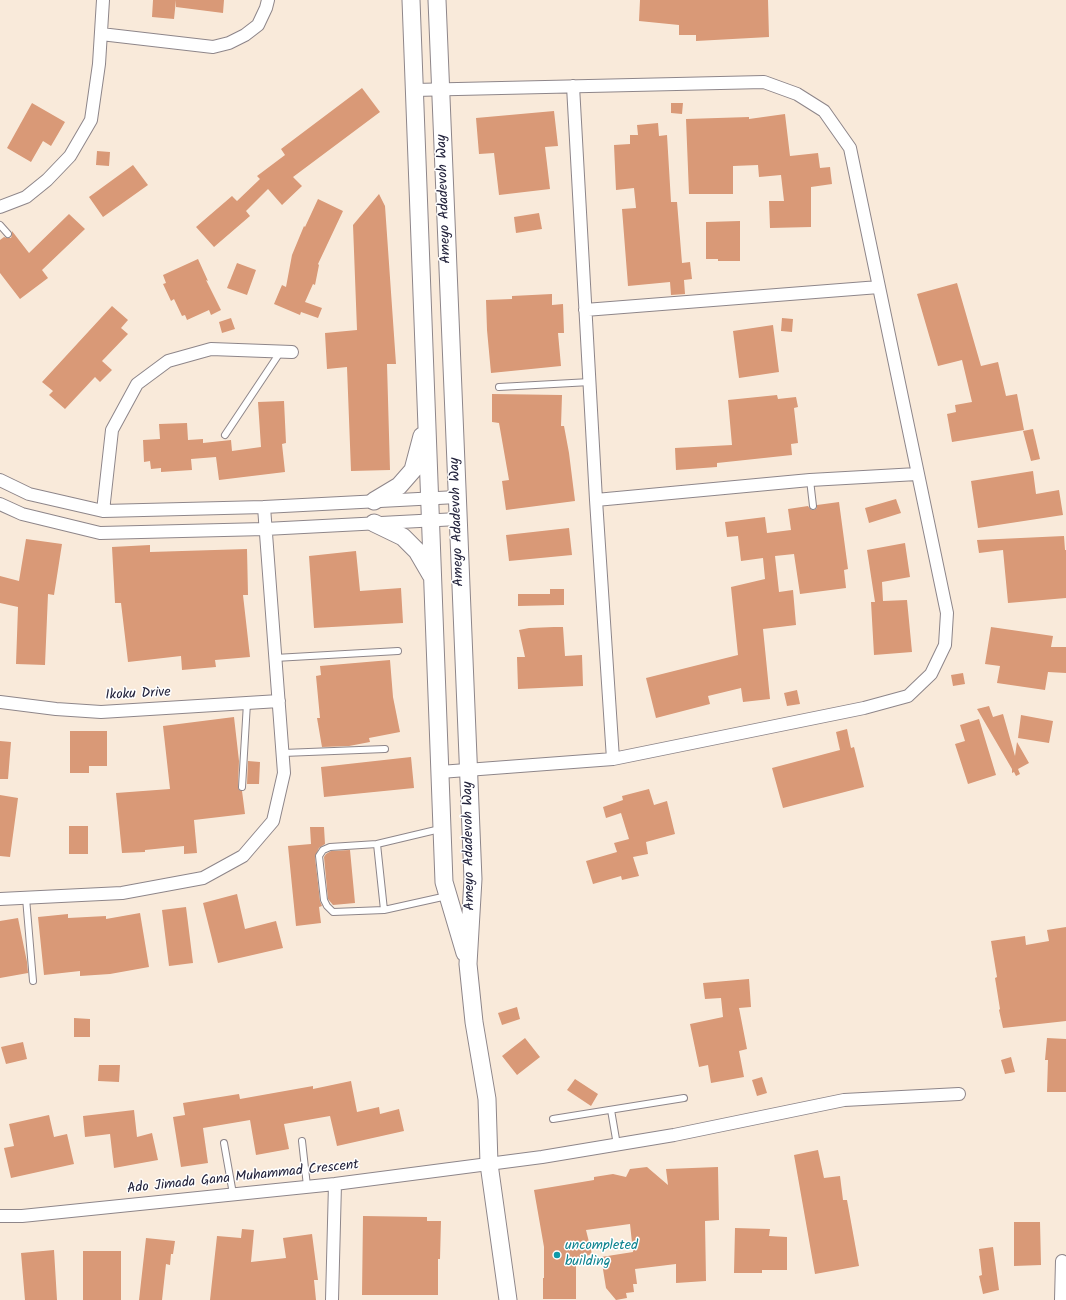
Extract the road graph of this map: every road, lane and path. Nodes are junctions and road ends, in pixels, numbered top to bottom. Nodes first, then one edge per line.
1 (103, 0) edge
2 (268, 0) edge
3 (411, 0) edge
4 (436, 0) edge
5 (101, 34) junction
6 (573, 86) junction
7 (440, 89) junction
8 (414, 90) junction
9 (0, 207) edge
10 (0, 225) edge
11 (8, 234) dead end
12 (879, 287) junction
13 (586, 310) junction
14 (286, 352) joint
15 (590, 382) junction
16 (499, 387) dead end
17 (426, 422) junction
18 (225, 435) dead end
19 (918, 474) junction
20 (0, 480) edge
21 (810, 480) junction
22 (457, 497) junction
23 (429, 498) junction
24 (596, 500) junction
25 (374, 501) junction
26 (0, 504) edge
27 (813, 506) dead end
28 (264, 507) junction
29 (103, 511) junction
30 (458, 519) junction
31 (430, 520) junction
32 (374, 523) junction
33 (265, 529) junction
34 (432, 578) junction
35 (398, 651) dead end
36 (275, 658) junction
37 (278, 701) junction
38 (0, 702) edge
39 (247, 703) junction
40 (385, 749) dead end
41 (283, 753) junction
42 (613, 759) junction
43 (468, 769) junction
44 (440, 772) junction
45 (242, 787) dead end
46 (442, 828) junction
47 (377, 844) junction
48 (447, 896) junction
49 (26, 898) junction
50 (0, 899) edge
51 (384, 910) junction
52 (468, 964) junction
53 (33, 981) dead end
54 (959, 1094) dead end
55 (684, 1098) dead end
56 (611, 1110) junction
57 (553, 1119) dead end
58 (302, 1141) dead end
59 (224, 1143) dead end
60 (617, 1145) junction
61 (489, 1164) junction
62 (335, 1184) junction
63 (307, 1186) junction
64 (233, 1194) junction
65 (0, 1216) edge
66 (1062, 1261) dead end
67 (332, 1300) edge
68 (508, 1300) edge
69 (1062, 1300) edge

1 - 5 street
2 - 5 street
3 - 8 street, Ameyo Adadevoh Way
4 - 7 street, Ameyo Adadevoh Way
5 - 9 street
6 - 7 street
6 - 12 street
6 - 13 street
7 - 8 street
7 - 22 street, Ameyo Adadevoh Way
8 - 17 street, Ameyo Adadevoh Way
10 - 11 lane
12 - 13 street
12 - 19 street
13 - 15 street
14 - 18 lane
14 - 29 street
15 - 16 lane
15 - 24 street
17 - 23 street, Ameyo Adadevoh Way
17 - 25 street
19 - 21 street
19 - 42 street
20 - 29 street
21 - 24 street
21 - 27 lane
22 - 23 street
22 - 30 street, Ameyo Adadevoh Way
23 - 25 street
23 - 31 street, Ameyo Adadevoh Way
24 - 42 street
25 - 28 street
26 - 33 street
28 - 29 street
28 - 33 street
30 - 31 street
30 - 43 street, Ameyo Adadevoh Way
31 - 32 street
31 - 34 street, Ameyo Adadevoh Way
32 - 33 street
32 - 34 street
33 - 36 street
34 - 44 street, Ameyo Adadevoh Way
35 - 36 lane
36 - 37 street
37 - 39 street, Ikoku Drive
37 - 41 street
38 - 39 street, Ikoku Drive
39 - 45 lane
40 - 41 lane
41 - 49 street
42 - 43 street
43 - 44 street
43 - 52 street, Ameyo Adadevoh Way
44 - 46 street, Ameyo Adadevoh Way
46 - 47 lane
46 - 48 street, Ameyo Adadevoh Way
47 - 51 lane
47 - 51 lane
48 - 51 lane
48 - 52 street, Ameyo Adadevoh Way
49 - 50 street
49 - 53 lane
52 - 61 street
54 - 60 street, Ado Jimada Gana Muhammad Crescent
55 - 56 lane
56 - 57 lane
56 - 60 lane
58 - 63 lane
59 - 64 lane
60 - 61 street, Ado Jimada Gana Muhammad Crescent
61 - 62 street, Ado Jimada Gana Muhammad Crescent
61 - 68 street
62 - 63 street, Ado Jimada Gana Muhammad Crescent
62 - 67 street
63 - 64 street, Ado Jimada Gana Muhammad Crescent
64 - 65 street, Ado Jimada Gana Muhammad Crescent
66 - 69 street

